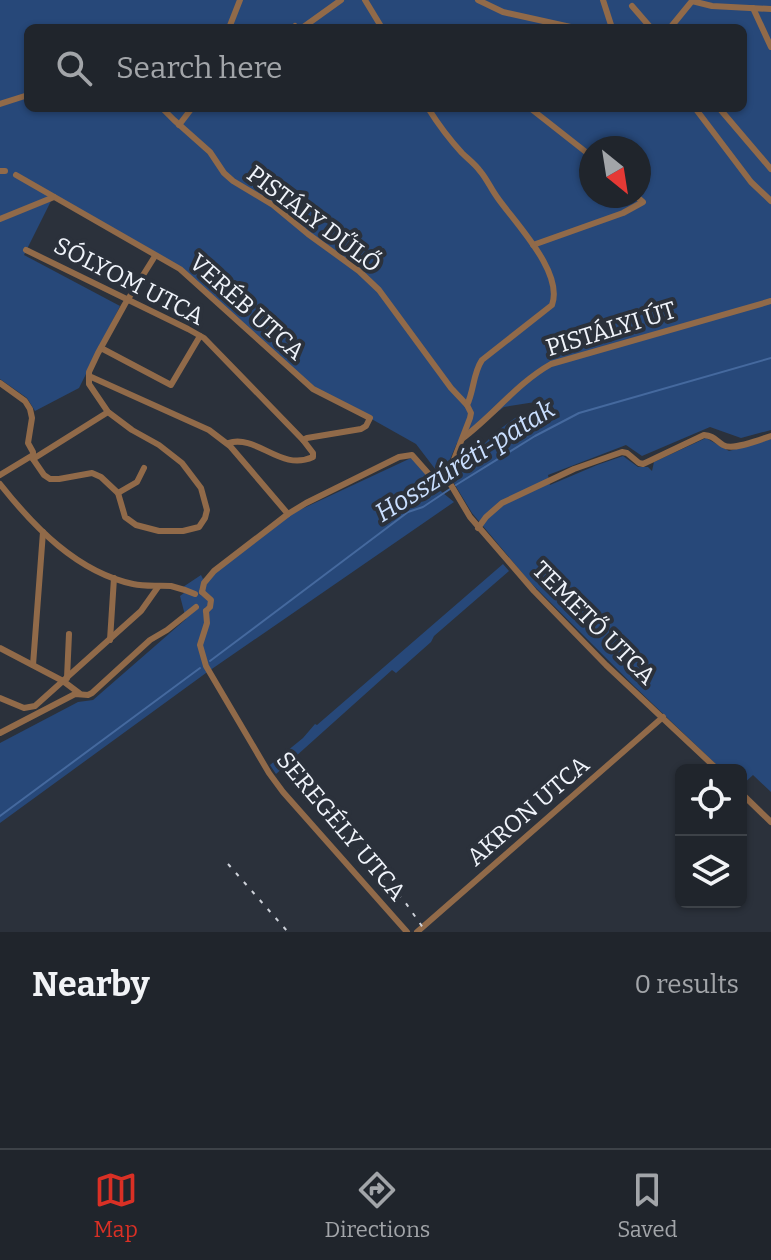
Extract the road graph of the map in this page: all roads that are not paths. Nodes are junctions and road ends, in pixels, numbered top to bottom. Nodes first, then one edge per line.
1 (240, 0) edge
2 (341, 0) edge
3 (365, 0) edge
4 (478, 0) edge
5 (603, 0) edge
6 (692, 0) edge
7 (632, 6) dead end
8 (753, 8) junction
9 (771, 9) edge
10 (231, 24) edge
11 (303, 24) edge
12 (380, 24) edge
13 (557, 24) edge
14 (611, 24) edge
15 (648, 24) edge
16 (673, 24) edge
17 (771, 47) edge
18 (24, 96) edge
19 (0, 104) edge
20 (166, 112) edge
21 (189, 112) edge
22 (431, 112) edge
23 (535, 112) edge
24 (698, 112) edge
25 (722, 112) edge
26 (179, 125) junction
27 (579, 147) edge
28 (771, 169) edge
29 (16, 175) dead end
30 (54, 197) junction
31 (771, 201) edge
32 (632, 208) edge
33 (0, 219) edge
34 (533, 245) junction
35 (26, 250) dead end
36 (155, 256) junction
37 (129, 300) junction
38 (771, 301) edge
39 (200, 336) junction
40 (101, 348) junction
41 (88, 376) junction
42 (0, 383) edge
43 (467, 405) junction
44 (108, 412) junction
45 (470, 418) junction
46 (479, 424) junction
47 (771, 436) edge
48 (463, 438) junction
49 (303, 440) junction
50 (228, 443) junction
51 (33, 457) junction
52 (144, 468) dead end
53 (0, 475) edge
54 (449, 482) junction
55 (0, 484) edge
56 (118, 493) junction
57 (288, 514) junction
58 (478, 528) junction
59 (43, 532) junction
60 (114, 578) junction
61 (158, 587) junction
62 (197, 598) junction
63 (206, 611) junction
64 (69, 634) dead end
65 (110, 640) junction
66 (0, 648) edge
67 (33, 665) junction
68 (65, 680) junction
69 (79, 693) junction
70 (0, 698) edge
71 (51, 707) junction
72 (663, 717) junction
73 (0, 733) edge
74 (712, 764) edge
75 (747, 799) edge
76 (771, 822) edge
77 (407, 932) edge
78 (417, 932) edge

1 - 10 street
2 - 11 street
3 - 12 street
4 - 13 street
5 - 14 street
6 - 8 street
6 - 16 street
7 - 15 street
8 - 9 street
8 - 17 street
18 - 19 street
20 - 26 street, PISTÁLY DŰLŐ
21 - 26 street
22 - 34 street
23 - 27 street
24 - 31 street
25 - 28 street
26 - 43 street, PISTÁLY DŰLŐ
29 - 30 street, VERÉB UTCA
30 - 33 street
30 - 36 street, VERÉB UTCA
32 - 34 street
34 - 43 street
35 - 37 street, SÓLYOM UTCA
36 - 37 street
36 - 49 street, VERÉB UTCA
37 - 39 street, SÓLYOM UTCA
37 - 40 street
38 - 46 street, PISTÁLYI ÚT
39 - 40 street
39 - 49 street, SÓLYOM UTCA
40 - 41 street
41 - 44 street
41 - 50 street
42 - 51 street
43 - 45 street
44 - 51 street
44 - 56 street
45 - 46 street
45 - 48 street
46 - 48 street, PISTÁLYI ÚT
47 - 58 street
48 - 54 street
49 - 50 street
50 - 57 street
51 - 53 street
51 - 56 street
52 - 56 street
54 - 57 street
54 - 58 street, TEMETŐ UTCA
55 - 59 street
57 - 62 street
58 - 72 street, TEMETŐ UTCA
59 - 60 street
59 - 67 street
60 - 61 street
60 - 65 street
61 - 62 street
61 - 65 street
62 - 63 street
62 - 63 street, SEREGÉLY UTCA
62 - 69 street
63 - 77 street, SEREGÉLY UTCA
64 - 68 street
65 - 68 street
66 - 67 street
67 - 68 street
68 - 69 street
68 - 70 street
68 - 71 street
69 - 71 street
71 - 73 street
72 - 74 street, TEMETŐ UTCA
72 - 78 street, AKRON UTCA
75 - 76 street

